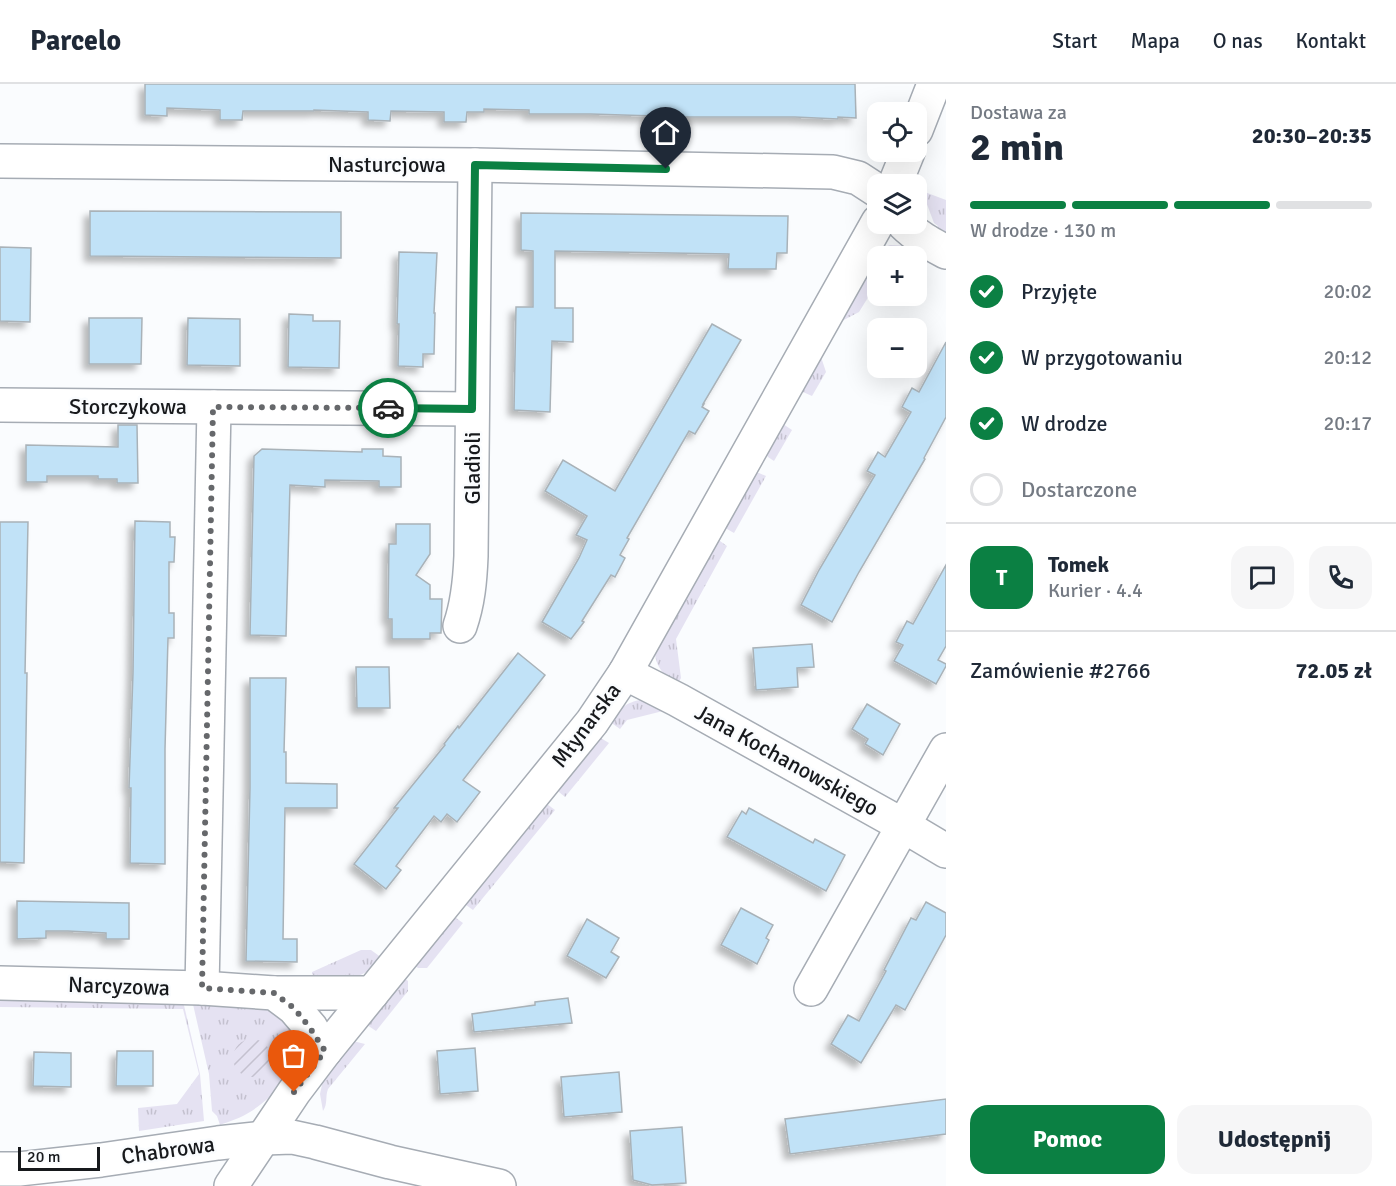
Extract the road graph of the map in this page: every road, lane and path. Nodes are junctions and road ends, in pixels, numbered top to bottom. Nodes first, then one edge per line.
1 (934, 84) edge
2 (927, 102) edge
3 (0, 161) edge
4 (475, 165) junction
5 (867, 184) edge
6 (871, 234) edge
7 (915, 234) edge
8 (946, 252) edge
9 (0, 405) edge
10 (213, 407) junction
11 (472, 409) junction
12 (460, 626) dead end
13 (625, 673) junction
14 (946, 750) edge
15 (904, 826) junction
16 (946, 851) edge
17 (0, 983) edge
18 (202, 988) junction
19 (811, 989) dead end
20 (274, 993) junction
21 (372, 993) junction
22 (325, 1051) junction
23 (264, 1138) junction
24 (0, 1169) edge
25 (412, 1176) edge
26 (231, 1186) edge
27 (499, 1186) edge

1 - 2 street
3 - 4 street, Nasturcjowa
4 - 5 street, Nasturcjowa
4 - 11 street, Gladioli
6 - 13 street, Młynarska
7 - 8 street
9 - 10 street, Storczykowa
10 - 11 street, Storczykowa
10 - 18 street
11 - 12 street, Gladioli
13 - 15 street, Jana Kochanowskiego
13 - 21 street, Młynarska
14 - 15 street
15 - 16 street, Jana Kochanowskiego
15 - 19 street
17 - 18 street, Narcyzowa
18 - 20 street, Narcyzowa
20 - 21 street, Narcyzowa
20 - 22 street
21 - 22 street, Młynarska
22 - 23 street, Młynarska
23 - 24 street, Chabrowa
23 - 25 street, Chabrowa
23 - 26 street, Młynarska
25 - 27 street, Chabrowa

